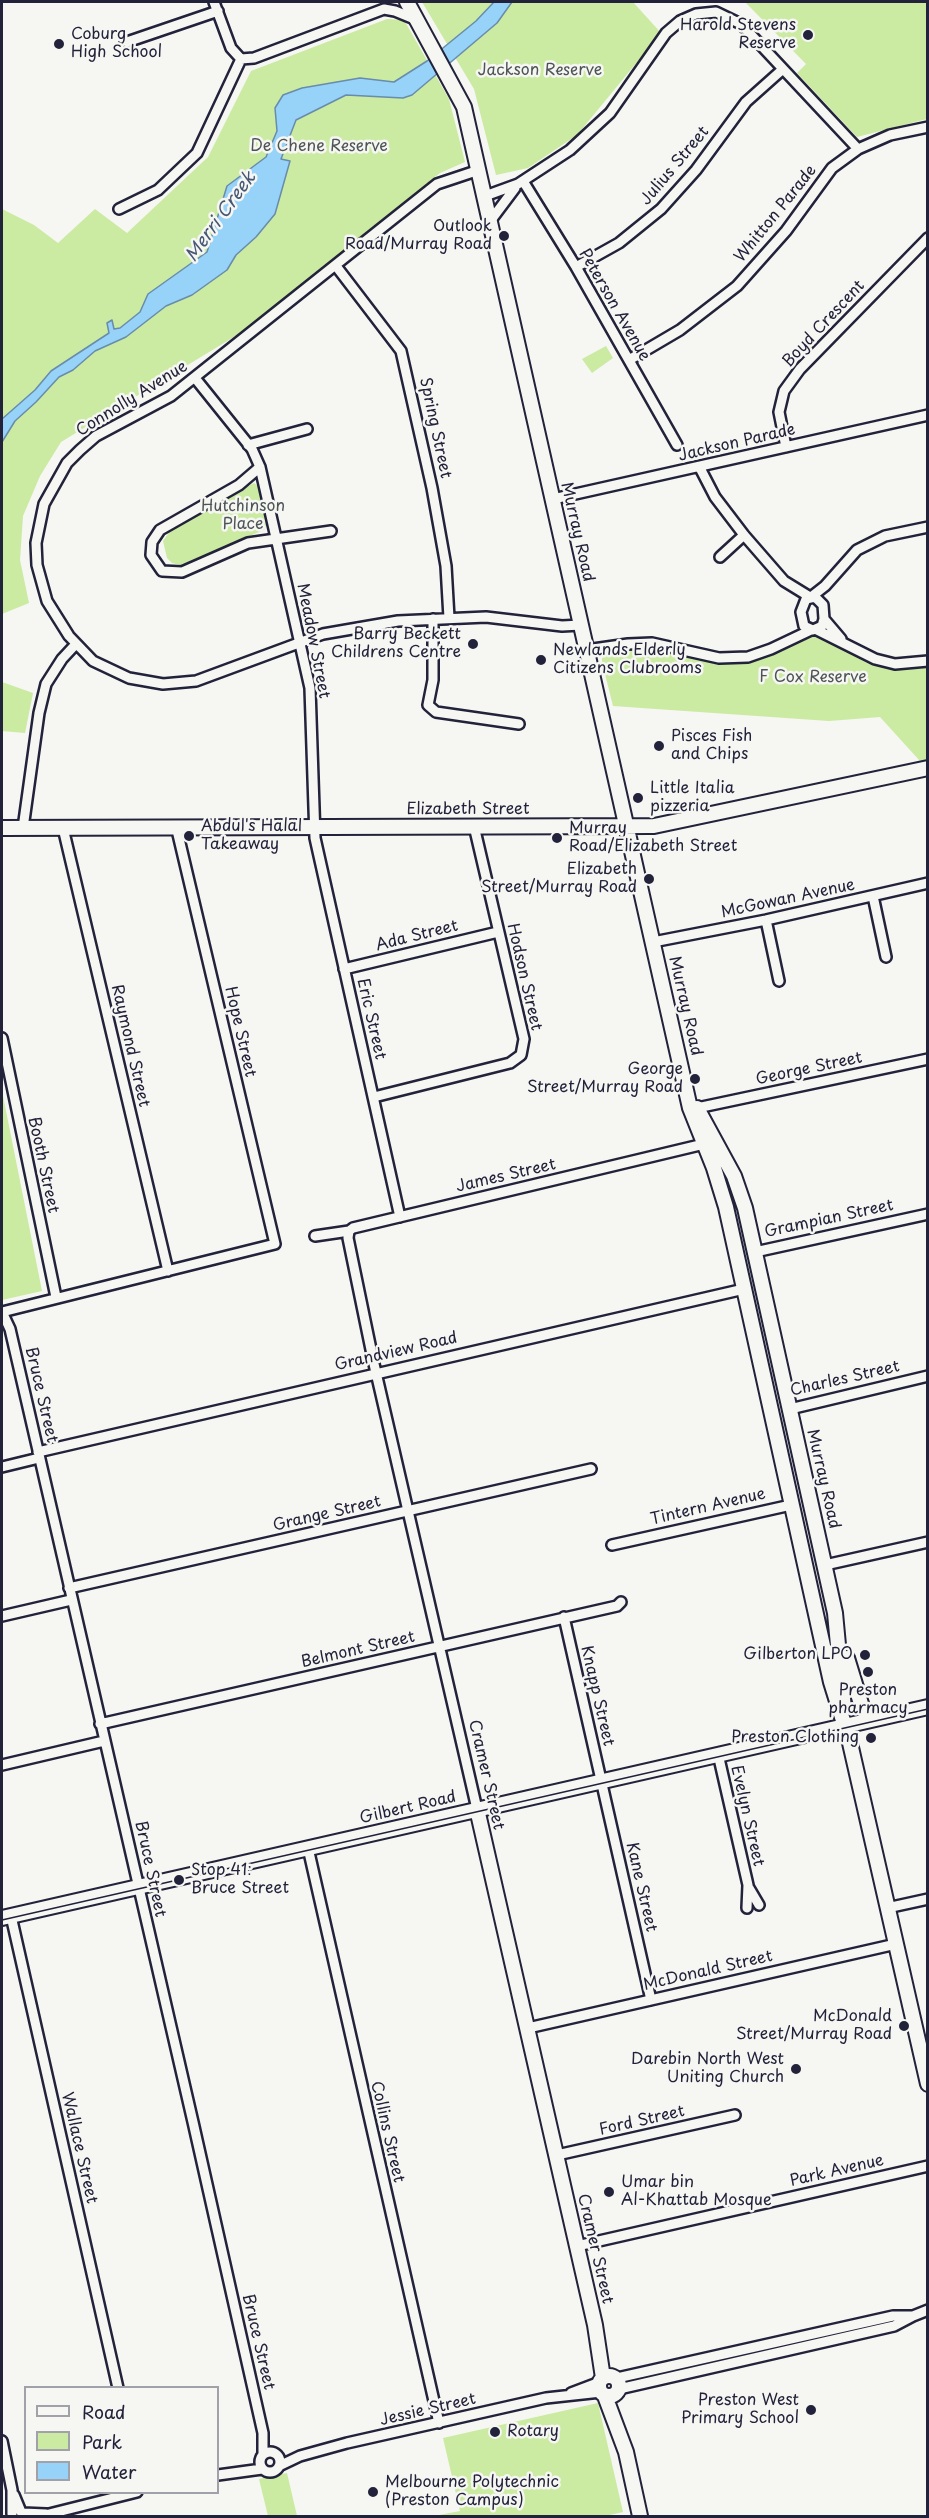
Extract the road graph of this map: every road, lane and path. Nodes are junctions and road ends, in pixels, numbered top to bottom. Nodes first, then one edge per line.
1 (407, 2) edge
2 (387, 5) edge
3 (216, 6) edge
4 (418, 21) junction
5 (127, 42) dead end
6 (241, 59) junction
7 (783, 69) junction
8 (927, 127) edge
9 (858, 149) junction
10 (479, 170) junction
11 (521, 182) junction
12 (485, 196) junction
13 (119, 209) dead end
14 (491, 220) junction
15 (927, 238) edge
16 (336, 266) junction
17 (576, 267) junction
18 (629, 360) junction
19 (195, 378) junction
20 (927, 415) edge
21 (307, 429) dead end
22 (248, 445) junction
23 (677, 445) dead end
24 (786, 447) junction
25 (260, 467) junction
26 (700, 468) junction
27 (553, 499) junction
28 (927, 527) edge
29 (331, 531) dead end
30 (744, 535) junction
31 (277, 538) junction
32 (720, 557) dead end
33 (834, 576) junction
34 (784, 581) junction
35 (810, 597) junction
36 (823, 605) junction
37 (802, 607) junction
38 (449, 618) junction
39 (433, 619) junction
40 (802, 619) junction
41 (824, 619) junction
42 (581, 625) junction
43 (814, 630) junction
44 (299, 641) junction
45 (76, 644) junction
46 (780, 644) junction
47 (847, 645) junction
48 (586, 650) junction
49 (927, 661) edge
50 (519, 724) dead end
51 (927, 768) edge
52 (176, 826) junction
53 (474, 826) junction
54 (316, 827) junction
55 (2, 828) edge
56 (23, 828) junction
57 (63, 828) junction
58 (627, 828) junction
59 (927, 883) edge
60 (873, 896) junction
61 (766, 920) junction
62 (498, 932) junction
63 (653, 942) junction
64 (886, 957) dead end
65 (344, 969) junction
66 (778, 981) dead end
67 (2, 1038) edge
68 (927, 1059) edge
69 (685, 1081) junction
70 (374, 1097) junction
71 (697, 1108) junction
72 (704, 1144) junction
73 (927, 1214) edge
74 (400, 1217) junction
75 (349, 1231) junction
76 (315, 1236) dead end
77 (755, 1252) junction
78 (737, 1256) junction
79 (168, 1271) junction
80 (762, 1285) junction
81 (744, 1289) junction
82 (56, 1298) junction
83 (2, 1312) edge
84 (377, 1373) junction
85 (927, 1376) edge
86 (790, 1409) junction
87 (771, 1413) junction
88 (39, 1455) junction
89 (2, 1467) edge
90 (591, 1469) dead end
91 (811, 1500) junction
92 (791, 1505) junction
93 (410, 1510) junction
94 (927, 1542) edge
95 (612, 1545) dead end
96 (825, 1565) junction
97 (806, 1569) junction
98 (69, 1588) junction
99 (71, 1600) junction
100 (621, 1602) dead end
101 (835, 1613) junction
102 (2, 1616) edge
103 (564, 1617) junction
104 (440, 1647) junction
105 (927, 1707) edge
106 (871, 1719) junction
107 (845, 1723) junction
108 (100, 1724) junction
109 (104, 1741) junction
110 (717, 1754) junction
111 (2, 1765) edge
112 (601, 1781) junction
113 (477, 1809) junction
114 (308, 1848) junction
115 (748, 1886) junction
116 (138, 1887) junction
117 (927, 1899) edge
118 (759, 1905) dead end
119 (747, 1908) dead end
120 (887, 1908) junction
121 (6, 1917) edge
122 (896, 1944) junction
123 (651, 2000) junction
124 (528, 2028) junction
125 (924, 2049) edge
126 (927, 2084) edge
127 (735, 2115) dead end
128 (557, 2155) junction
129 (927, 2166) edge
130 (578, 2246) junction
131 (922, 2314) edge
132 (118, 2386) edge
133 (609, 2386) junction
134 (439, 2422) junction
135 (263, 2433) junction
136 (2, 2441) edge
137 (275, 2454) junction
138 (300, 2456) junction
139 (262, 2457) junction
140 (279, 2466) junction
141 (262, 2469) junction
142 (238, 2470) junction
143 (219, 2475) edge
144 (133, 2494) edge
145 (16, 2515) edge
146 (44, 2515) edge
147 (640, 2517) edge

1 - 4 main road, Murray Road
2 - 4 street
2 - 6 street
3 - 5 street
3 - 6 street
4 - 10 main road, Murray Road
6 - 13 street
7 - 9 street
7 - 11 street
7 - 17 street, Julius Street
8 - 9 street, Whitton Parade
9 - 18 street, Whitton Parade
10 - 12 main road, Murray Road
10 - 16 street, Connolly Avenue
11 - 12 street
11 - 14 street
11 - 17 street, Peterson Avenue
12 - 14 main road, Murray Road
14 - 27 main road, Murray Road
15 - 24 street, Boyd Crescent
16 - 19 street, Connolly Avenue
16 - 38 street, Spring Street
17 - 18 street, Peterson Avenue
18 - 23 street, Peterson Avenue
19 - 22 street, Meadow Street
19 - 45 street, Connolly Avenue
20 - 24 street, Jackson Parade
21 - 22 street
22 - 25 street, Meadow Street
24 - 26 street, Jackson Parade
25 - 31 street, Meadow Street
25 - 31 street
26 - 27 street, Jackson Parade
26 - 30 street
27 - 42 main road, Murray Road
28 - 33 street
29 - 31 street
30 - 32 street
30 - 34 street
31 - 44 street, Meadow Street
33 - 35 street
33 - 36 street
34 - 35 street
34 - 37 street
35 - 36 street
35 - 37 street
36 - 41 street
37 - 40 street
38 - 39 street, Connolly Avenue
38 - 42 street, Connolly Avenue
39 - 44 street, Connolly Avenue
39 - 50 street
40 - 43 street
40 - 46 street
41 - 43 street
41 - 47 street
42 - 48 main road, Murray Road
43 - 46 street
43 - 47 street
44 - 45 street, Connolly Avenue
44 - 54 street, Meadow Street
45 - 56 street
46 - 48 street
47 - 49 street
48 - 58 main road, Murray Road
51 - 58 main road, Elizabeth Street
52 - 54 main road, Elizabeth Street
52 - 57 main road, Elizabeth Street
52 - 79 street, Hope Street
53 - 54 main road, Elizabeth Street
53 - 58 main road, Elizabeth Street
53 - 62 street, Hodson Street
54 - 65 street, Eric Street
55 - 56 main road, Elizabeth Street
56 - 57 main road, Elizabeth Street
57 - 79 street, Raymond Street
58 - 63 main road, Murray Road
59 - 60 street, McGowan Avenue
60 - 61 street, McGowan Avenue
60 - 64 street
61 - 63 street, McGowan Avenue
61 - 66 street
62 - 65 street, Ada Street
62 - 70 street, Hodson Street
63 - 69 main road, Murray Road
65 - 70 street, Eric Street
67 - 82 street, Booth Street
68 - 71 street, George Street
69 - 71 main road, Murray Road
69 - 72 main road, Murray Road
70 - 74 street, Eric Street
71 - 77 main road, Murray Road
72 - 74 street, James Street
72 - 78 main road, Murray Road
73 - 77 street, Grampian Street
74 - 75 street, James Street
75 - 76 street, James Street
75 - 84 street, Cramer Street
77 - 78 main road, Grampian Street
77 - 80 main road, Murray Road
78 - 81 main road, Murray Road
79 - 82 street
80 - 81 main road, Grandview Road
80 - 86 main road, Murray Road
81 - 84 street, Grandview Road
81 - 87 main road, Murray Road
82 - 83 street
83 - 88 street, Bruce Street
84 - 88 street, Grandview Road
84 - 93 street, Cramer Street
85 - 86 street, Charles Street
86 - 87 main road, Charles Street
86 - 91 main road, Murray Road
87 - 92 main road, Murray Road
88 - 89 street, Grandview Road
88 - 98 street, Bruce Street
90 - 93 street, Grange Street
91 - 92 main road, Tintern Avenue
91 - 96 main road, Murray Road
92 - 95 street, Tintern Avenue
92 - 97 main road, Murray Road
93 - 98 street, Grange Street
93 - 104 street, Cramer Street
94 - 96 street
96 - 97 main road
96 - 101 main road, Murray Road
97 - 107 main road, Murray Road
98 - 99 street, Bruce Street
99 - 102 street
99 - 108 street, Bruce Street
100 - 103 street, Belmont Street
101 - 106 main road
101 - 107 main road, Murray Road
103 - 104 street, Belmont Street
103 - 112 street, Knapp Street
104 - 108 street, Belmont Street
104 - 113 street, Cramer Street
105 - 106 main road, Gilbert Road
106 - 107 main road, Gilbert Road
107 - 110 main road, Gilbert Road
107 - 120 main road, Murray Road
108 - 109 street, Bruce Street
109 - 111 street
109 - 116 street, Bruce Street
110 - 112 main road, Gilbert Road
110 - 115 street, Evelyn Street
112 - 113 main road, Gilbert Road
112 - 123 street, Kane Street
113 - 114 main road, Gilbert Road
113 - 124 main road, Cramer Street
114 - 116 main road, Gilbert Road
114 - 134 street, Collins Street
115 - 118 street, Evelyn Street
115 - 119 street, Evelyn Street
116 - 121 main road, Gilbert Road
116 - 135 street, Bruce Street
117 - 120 street
120 - 122 main road, Murray Road
121 - 132 street, Wallace Street
122 - 123 street, McDonald Street
122 - 125 main road, Murray Road
123 - 124 street, McDonald Street
124 - 128 main road, Cramer Street
125 - 126 main road, Murray Road
127 - 128 street, Ford Street
128 - 130 main road, Cramer Street
129 - 130 street, Park Avenue
130 - 133 main road, Cramer Street
131 - 133 street, Jessie Street
133 - 134 street, Jessie Street
133 - 147 main road, Cramer Street
134 - 138 street, Jessie Street
135 - 137 street, Bruce Street
135 - 139 street, Bruce Street
136 - 145 street
137 - 138 street, Jessie Street
137 - 139 street, Jessie Street
137 - 140 street, Bruce Street
138 - 140 street, Jessie Street
139 - 141 street, Bruce Street
139 - 142 street
140 - 141 street, Jessie Street
141 - 142 street
142 - 143 street
144 - 146 street
145 - 146 street

